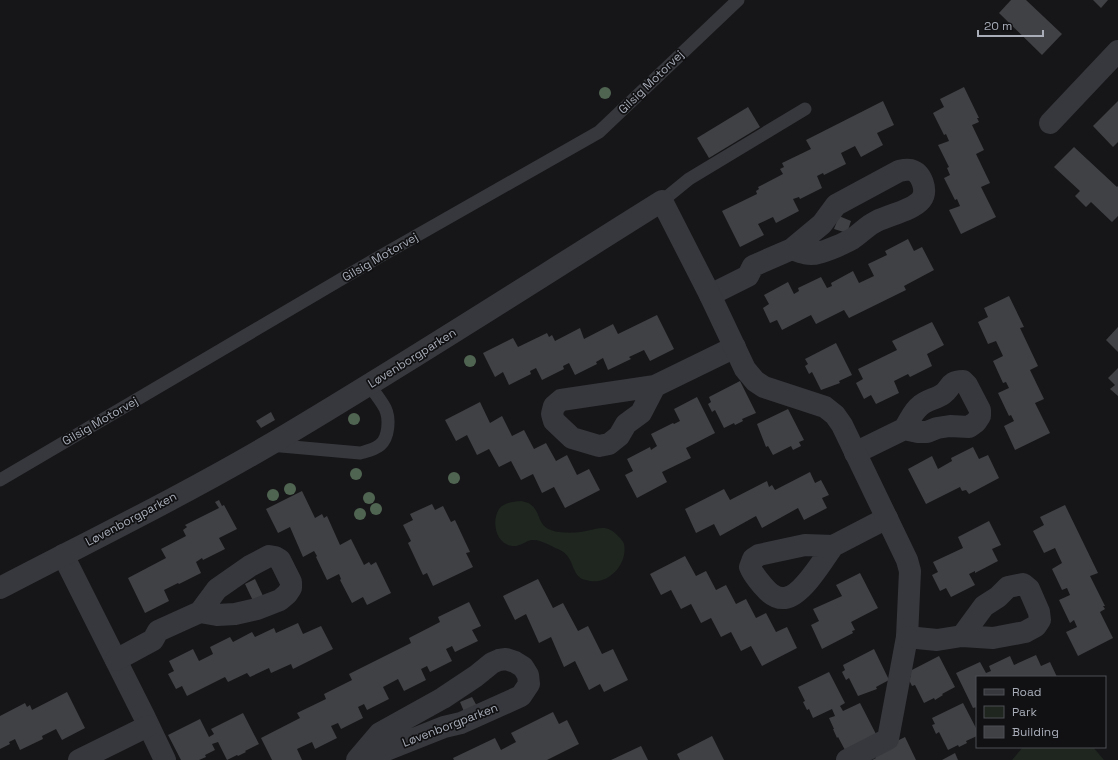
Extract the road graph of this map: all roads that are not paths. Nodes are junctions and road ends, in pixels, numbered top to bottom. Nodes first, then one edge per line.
1 (737, 1) edge
2 (1118, 51) edge
3 (805, 109) dead end
4 (1050, 123) dead end
5 (662, 200) junction
6 (792, 249) junction
7 (710, 295) junction
8 (735, 346) junction
9 (369, 385) junction
10 (655, 386) dead end
11 (904, 429) dead end
12 (268, 445) junction
13 (855, 453) junction
14 (0, 480) edge
15 (887, 518) junction
16 (833, 546) dead end
17 (63, 555) junction
18 (0, 588) edge
19 (200, 612) dead end
20 (962, 636) dead end
21 (908, 637) junction
22 (116, 660) junction
23 (148, 726) junction
24 (79, 760) edge
25 (165, 760) edge
26 (357, 760) edge
27 (361, 760) edge
28 (847, 760) edge

1 - 14 lane, Gilsig Motorvej
2 - 4 street
3 - 5 lane
5 - 7 street
5 - 9 street, Løvenborgparken
6 - 6 street
6 - 7 street
7 - 8 street
8 - 10 street
8 - 13 street
9 - 12 street, Løvenborgparken
9 - 12 lane
11 - 13 street
12 - 17 street, Løvenborgparken
13 - 15 street
15 - 16 street
15 - 21 street
17 - 18 street, Løvenborgparken
17 - 22 street
19 - 22 street
20 - 21 street
21 - 28 street
22 - 23 street
23 - 24 street
23 - 25 street
26 - 27 street, Løvenborgparken

